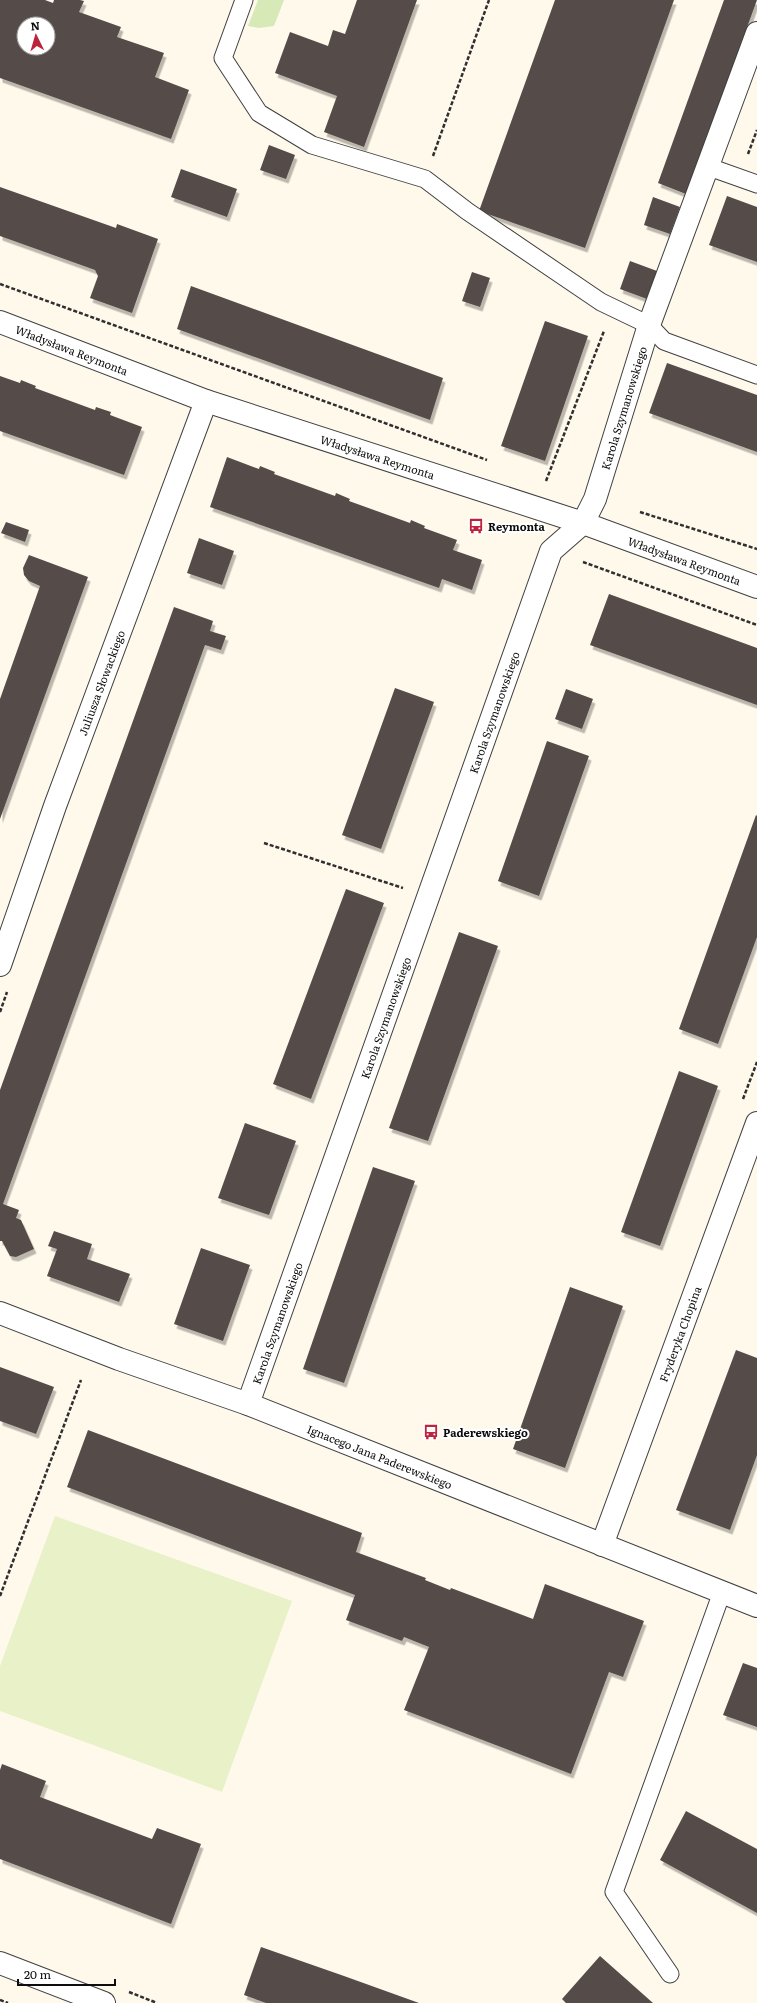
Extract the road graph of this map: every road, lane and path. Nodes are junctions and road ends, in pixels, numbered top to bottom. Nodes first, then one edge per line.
1 (244, 0) edge
2 (489, 0) edge
3 (757, 33) edge
4 (709, 167) junction
5 (425, 179) junction
6 (757, 184) edge
7 (0, 284) edge
8 (618, 310) junction
9 (0, 322) edge
10 (649, 325) junction
11 (757, 375) edge
12 (206, 401) junction
13 (494, 463) dead end
14 (539, 479) dead end
15 (546, 481) junction
16 (553, 484) dead end
17 (637, 511) dead end
18 (583, 523) junction
19 (757, 549) edge
20 (578, 560) dead end
21 (757, 587) edge
22 (757, 625) edge
23 (264, 843) dead end
24 (405, 888) dead end
25 (0, 965) edge
26 (757, 1123) edge
27 (0, 1313) edge
28 (81, 1380) dead end
29 (248, 1404) junction
30 (602, 1545) junction
31 (722, 1592) junction
32 (0, 1596) edge
33 (757, 1606) edge
34 (0, 1963) edge
35 (670, 1974) dead end
36 (0, 2000) edge
37 (8, 2003) edge
38 (104, 2003) edge

1 - 5 lane
2 - 5 path
3 - 4 street, Karola Szymanowskiego
4 - 6 lane
4 - 10 street, Karola Szymanowskiego
5 - 8 lane
7 - 13 path
8 - 10 lane
8 - 15 path
9 - 12 street, Władysława Reymonta
10 - 11 lane
10 - 18 street, Karola Szymanowskiego
12 - 18 street, Władysława Reymonta
12 - 25 street, Juliusza Słowackiego
14 - 15 path
15 - 16 path
17 - 19 path
18 - 21 street, Władysława Reymonta
18 - 29 street, Karola Szymanowskiego
20 - 22 path
23 - 24 path
26 - 30 street, Fryderyka Chopina
27 - 29 street, Ignacego Jana Paderewskiego
28 - 32 path
29 - 30 street, Ignacego Jana Paderewskiego
30 - 31 street, Ignacego Jana Paderewskiego
31 - 33 street, Ignacego Jana Paderewskiego
31 - 35 lane
34 - 38 street
36 - 37 path

